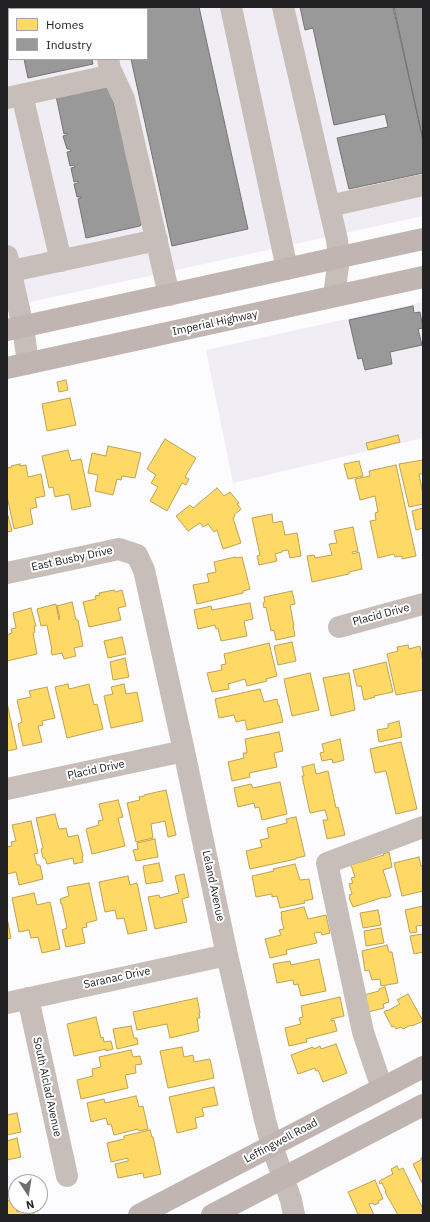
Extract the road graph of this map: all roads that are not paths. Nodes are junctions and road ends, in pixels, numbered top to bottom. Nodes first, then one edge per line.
1 (231, 7) edge
2 (283, 7) edge
3 (111, 67) edge
4 (15, 97) edge
5 (423, 185) edge
6 (329, 206) junction
7 (423, 239) edge
8 (157, 240) junction
9 (339, 258) junction
10 (61, 261) junction
11 (8, 267) edge
12 (287, 269) junction
13 (423, 277) edge
14 (169, 295) junction
15 (334, 296) junction
16 (15, 328) edge
17 (28, 364) junction
18 (7, 368) edge
19 (137, 555) joint
20 (7, 573) edge
21 (423, 604) edge
22 (339, 627) dead end
23 (184, 751) junction
24 (7, 789) edge
25 (423, 827) edge
26 (227, 954) junction
27 (28, 998) junction
28 (7, 1003) edge
29 (423, 1067) edge
30 (382, 1088) junction
31 (423, 1106) edge
32 (272, 1146) junction
33 (67, 1176) dead end
34 (283, 1178) junction
35 (139, 1215) edge
36 (212, 1215) edge
37 (294, 1215) edge

1 - 12 street
2 - 6 street
3 - 4 street
3 - 8 street
4 - 10 street
5 - 6 street
6 - 9 street
7 - 9 main road
8 - 10 street
8 - 14 street
9 - 12 main road
9 - 15 street
10 - 11 street
11 - 16 street
12 - 14 main road
13 - 15 main road, Imperial Highway
14 - 16 main road
15 - 17 main road, Imperial Highway
16 - 17 street
17 - 18 main road, Imperial Highway
19 - 20 street, East Busby Drive
19 - 23 street, Leland Avenue
21 - 22 street, Placid Drive
23 - 24 street, Placid Drive
23 - 26 street, Leland Avenue
25 - 30 street
26 - 27 street, Saranac Drive
26 - 32 street, Leland Avenue
27 - 28 street, Saranac Drive
27 - 33 street, South Alclad Avenue
29 - 30 main road, Leffingwell Road
30 - 32 main road, Leffingwell Road
31 - 34 main road
32 - 34 street, Leland Avenue
32 - 35 main road, Leffingwell Road
34 - 36 main road
34 - 37 street, Leland Avenue

